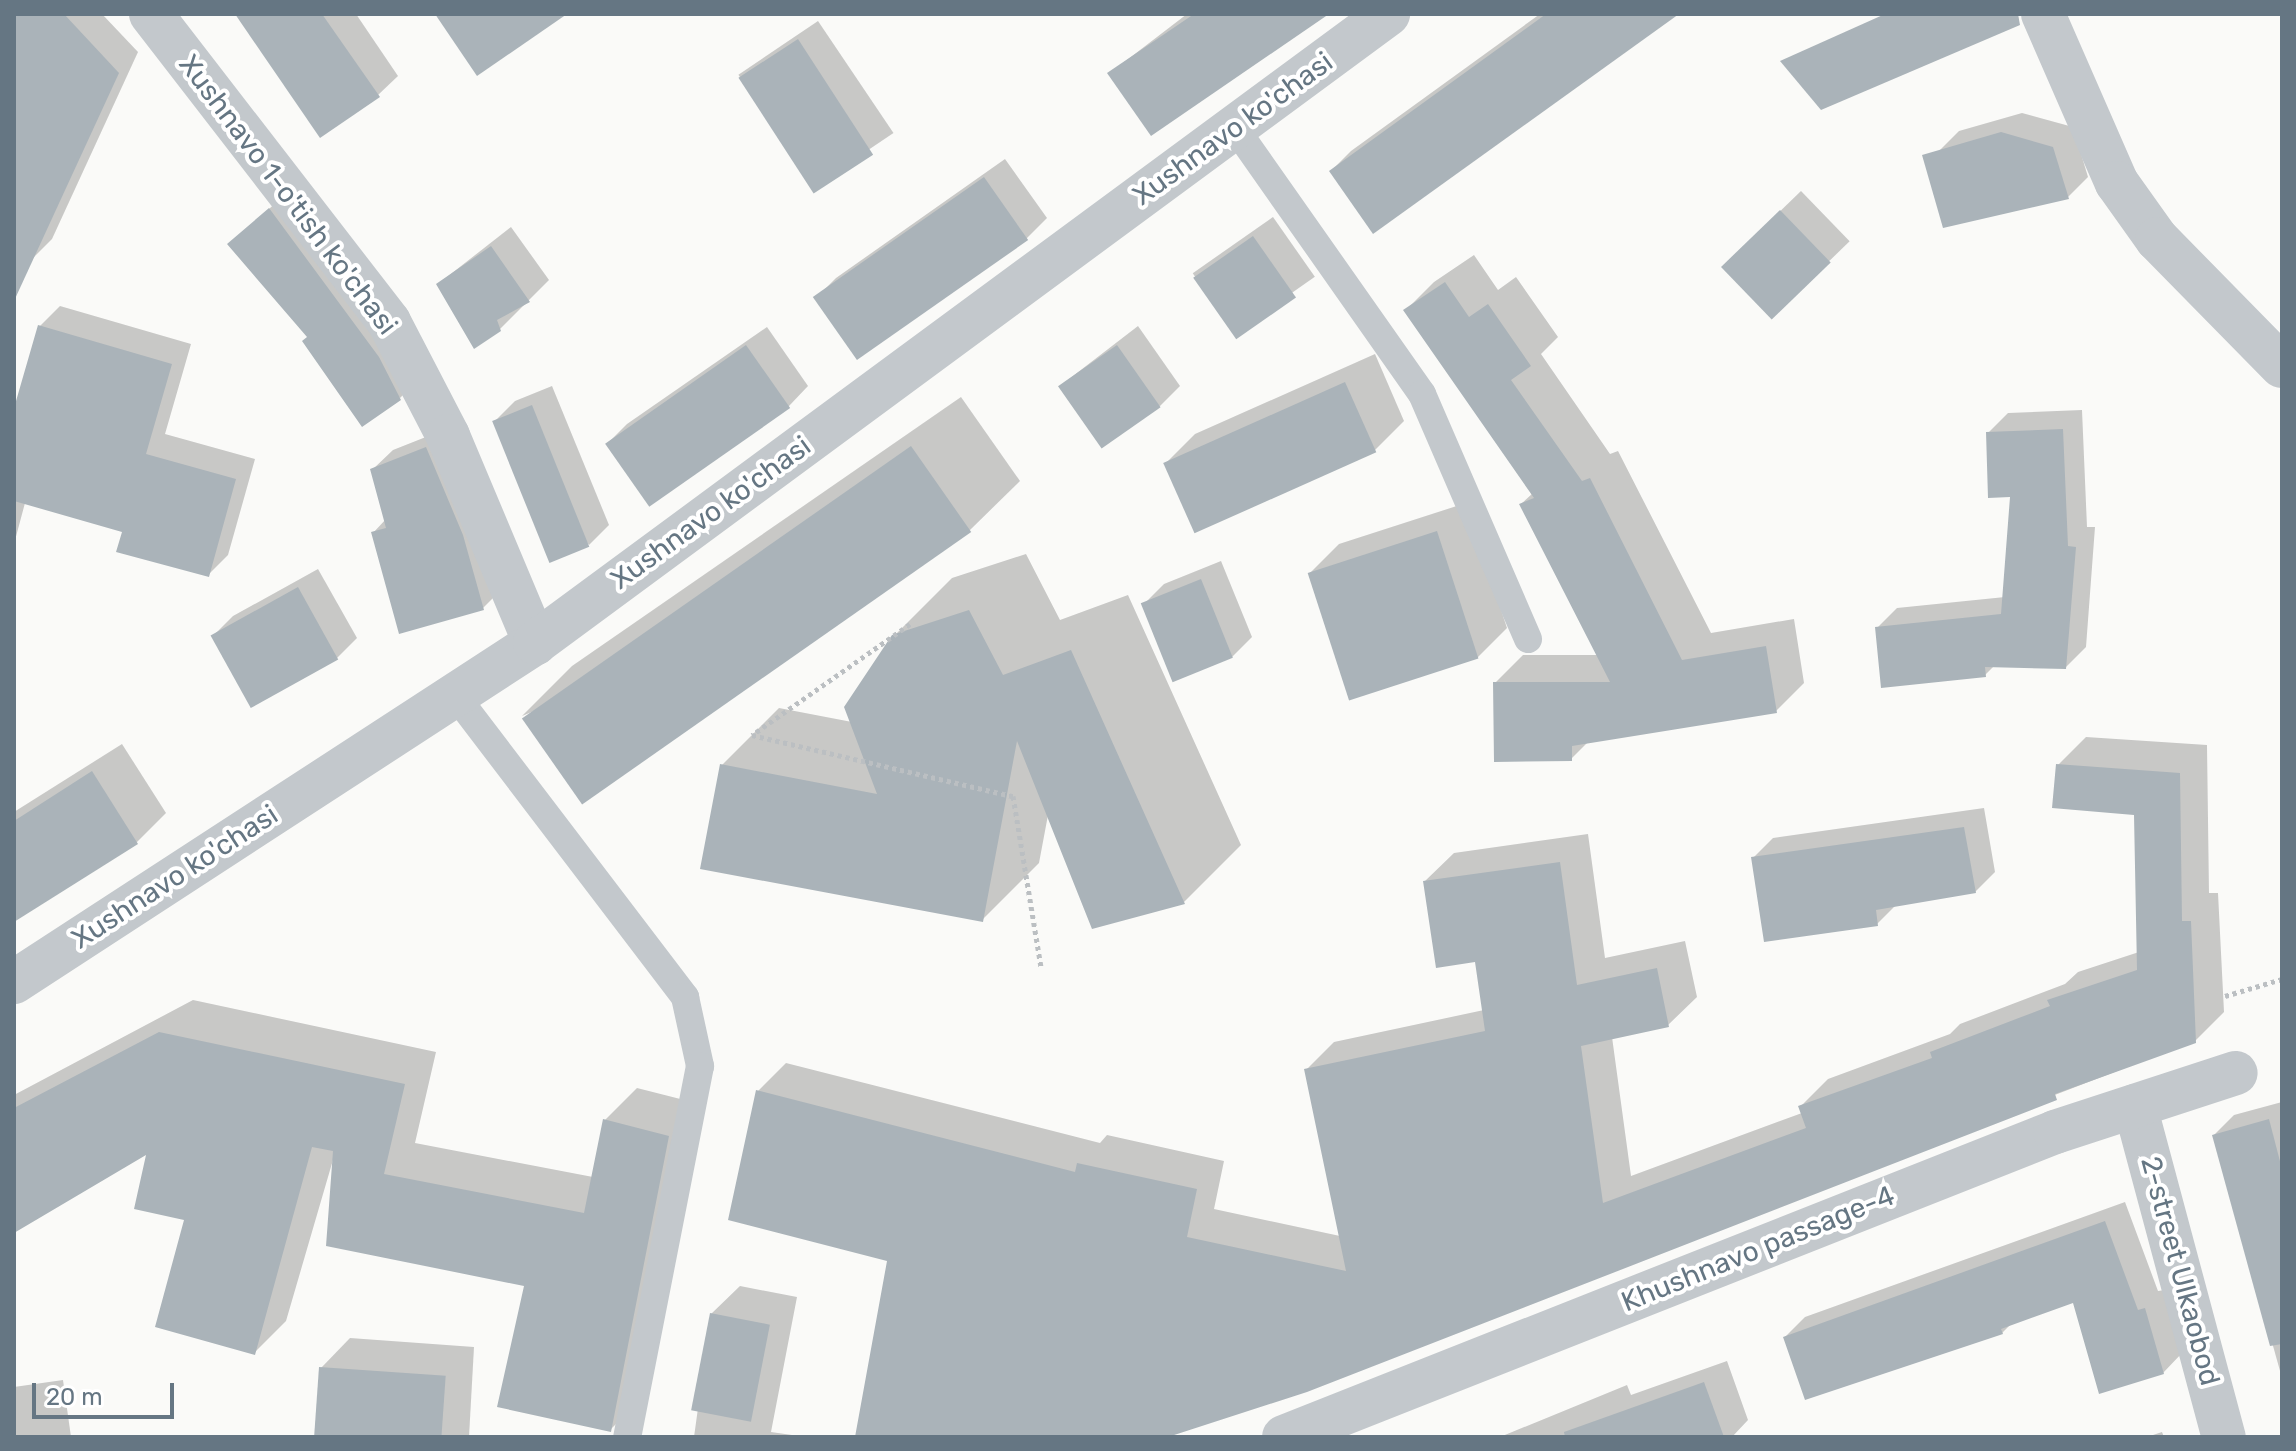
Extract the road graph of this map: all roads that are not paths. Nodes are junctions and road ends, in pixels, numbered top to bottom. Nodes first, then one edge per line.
1 (151, 14) edge
2 (1388, 14) edge
3 (2043, 14) edge
4 (1235, 128) junction
5 (2282, 366) edge
6 (1528, 639) dead end
7 (535, 643) junction
8 (455, 695) junction
9 (14, 982) edge
10 (2236, 1073) dead end
11 (2135, 1106) junction
12 (627, 1437) edge
13 (1284, 1437) edge
14 (2224, 1437) edge

1 - 7 street, Xushnavo 1-o'tish ko'chasi
2 - 4 street, Xushnavo ko'chasi
3 - 5 street
4 - 6 lane
4 - 7 street, Xushnavo ko'chasi
7 - 8 street, Xushnavo ko'chasi
8 - 9 street, Xushnavo ko'chasi
8 - 12 lane
10 - 11 street, Khushnavo passage-4
11 - 13 street, Khushnavo passage-4
11 - 14 street, 2-street Ulkaobod

